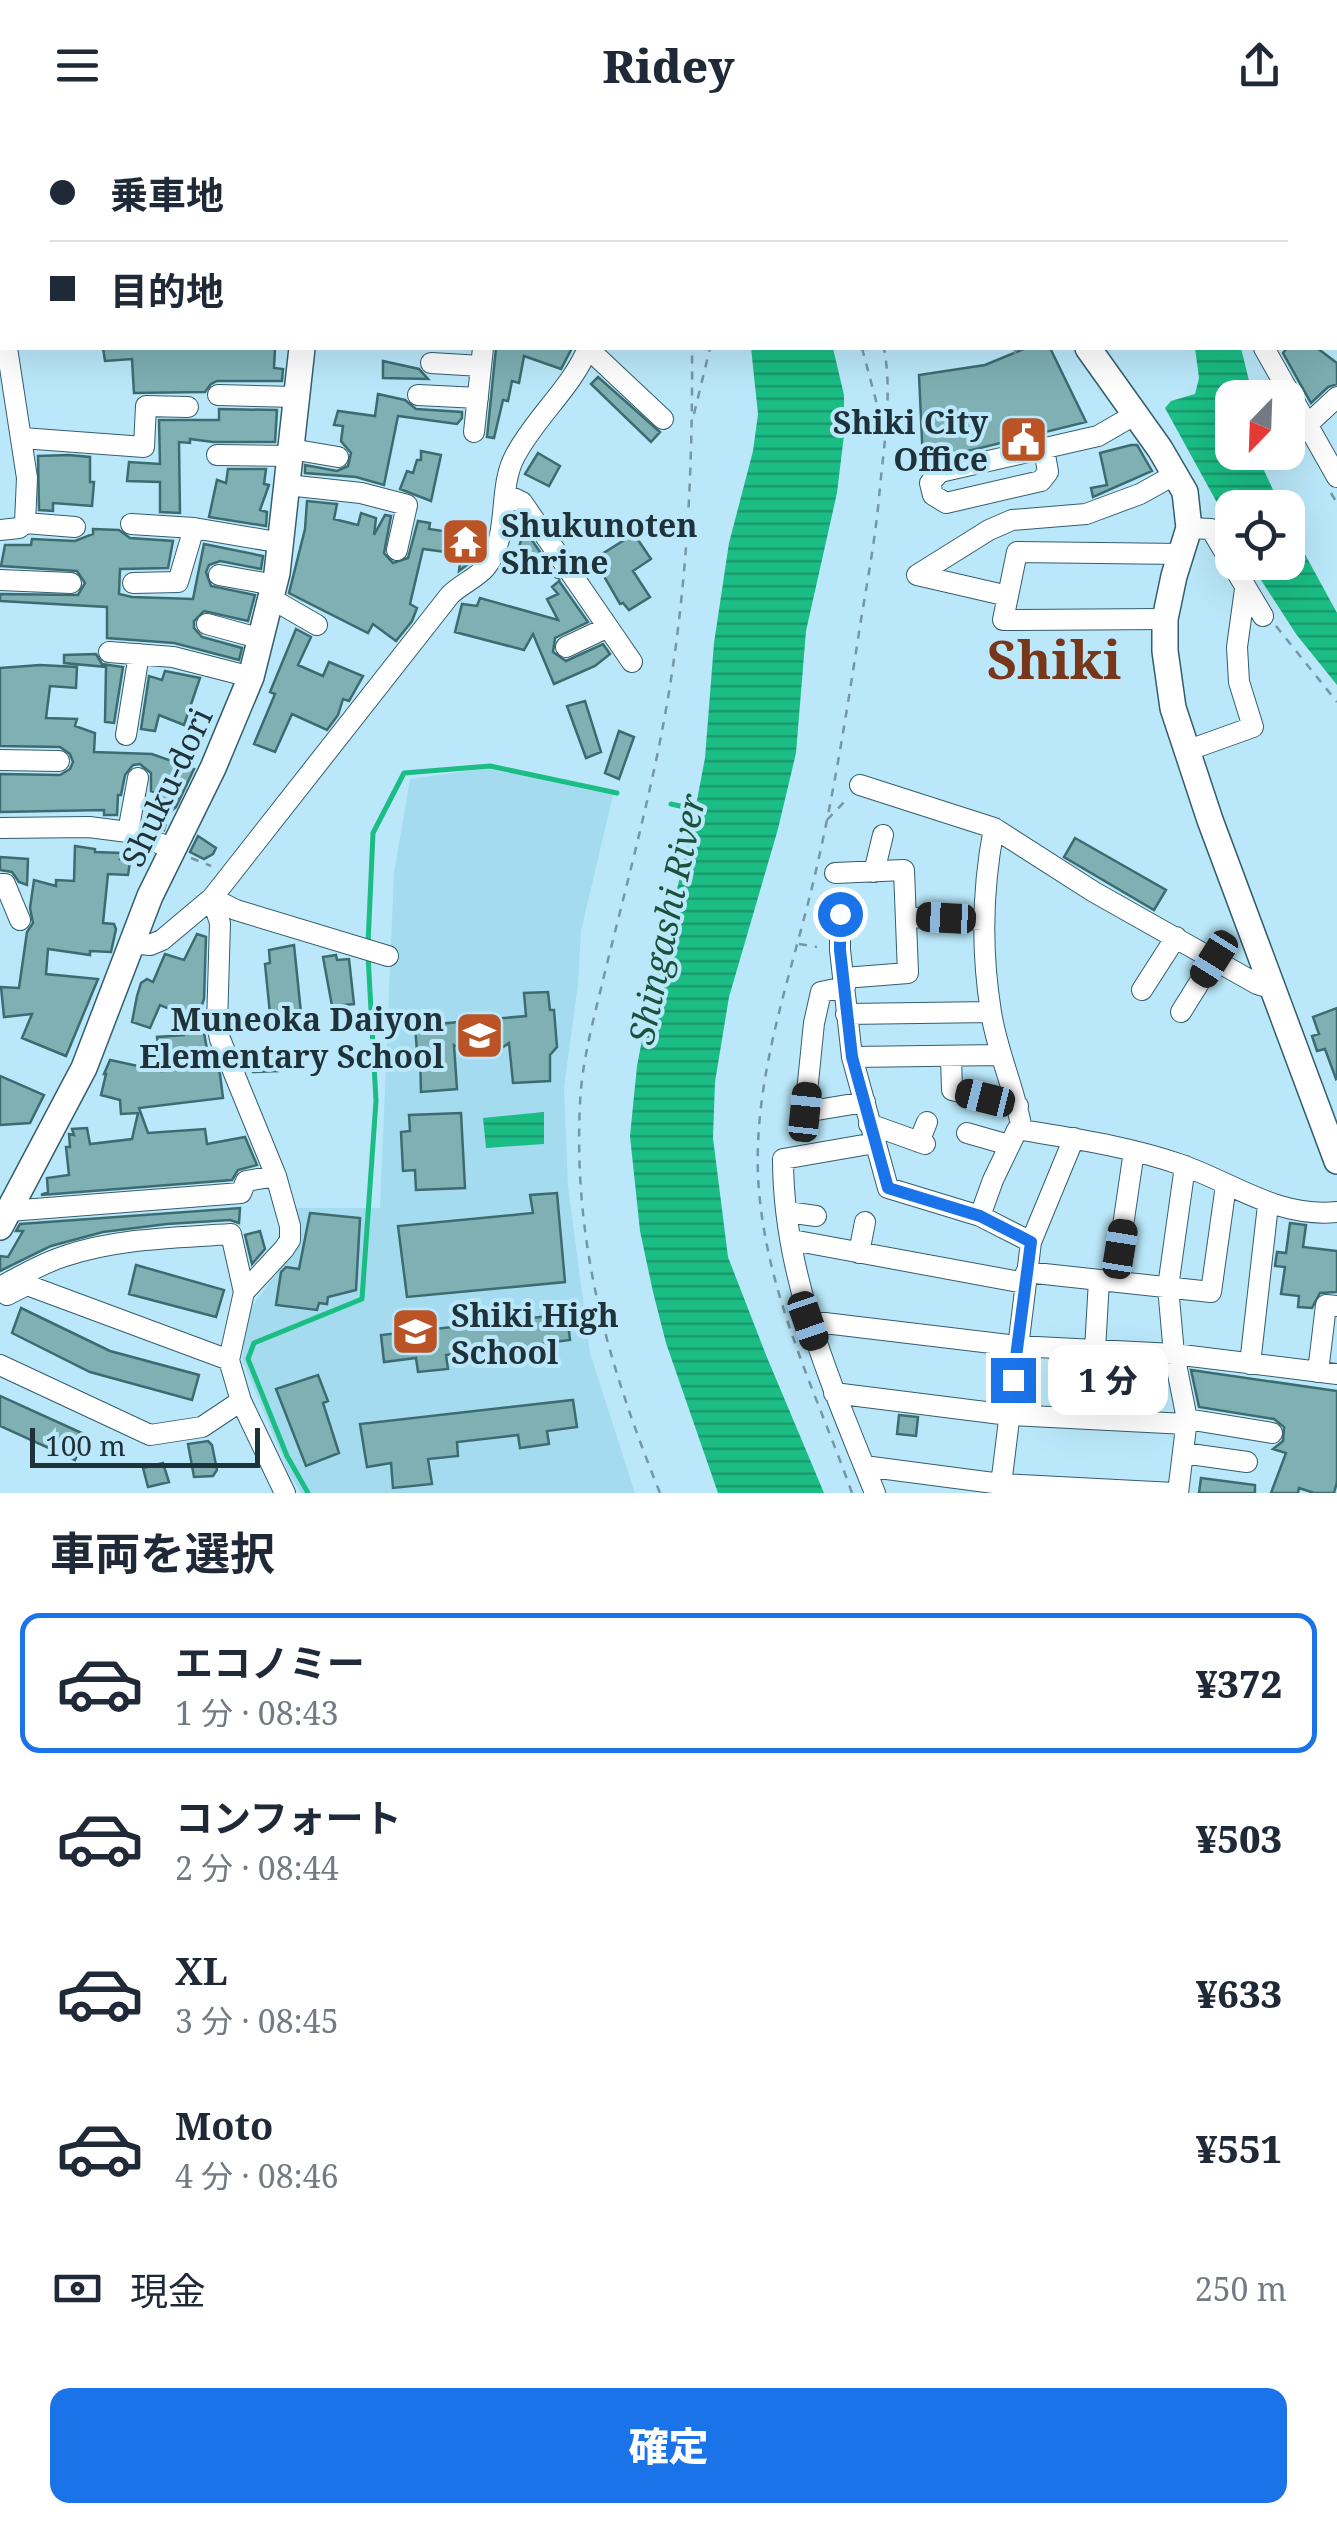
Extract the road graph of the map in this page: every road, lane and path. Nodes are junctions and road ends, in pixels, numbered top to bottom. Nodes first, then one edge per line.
1 (7, 350) edge
2 (302, 350) edge
3 (587, 350) edge
4 (692, 350) edge
5 (710, 350) edge
6 (863, 350) edge
7 (1016, 350) edge
8 (1089, 350) edge
9 (1265, 350) edge
10 (1015, 354) dead end
11 (482, 357) edge
12 (431, 363) dead end
13 (418, 394) dead end
14 (218, 395) dead end
15 (297, 397) junction
16 (1337, 397) edge
17 (478, 398) junction
18 (188, 407) dead end
19 (1136, 414) junction
20 (693, 416) junction
21 (662, 420) dead end
22 (1306, 425) junction
23 (474, 432) dead end
24 (885, 433) dead end
25 (22, 438) junction
26 (1044, 449) junction
27 (291, 453) junction
28 (217, 455) dead end
29 (338, 457) dead end
30 (1176, 474) junction
31 (1337, 477) edge
32 (286, 486) junction
33 (507, 495) junction
34 (25, 523) junction
35 (131, 524) dead end
36 (75, 527) dead end
37 (194, 528) junction
38 (1189, 528) junction
39 (0, 530) edge
40 (282, 543) junction
41 (397, 550) dead end
42 (1182, 554) junction
43 (219, 575) dead end
44 (0, 580) edge
45 (72, 583) dead end
46 (132, 583) dead end
47 (1246, 589) junction
48 (273, 592) junction
49 (1008, 596) junction
50 (1263, 616) joint
51 (1165, 619) junction
52 (208, 624) dead end
53 (317, 625) dead end
54 (608, 627) junction
55 (262, 640) junction
56 (566, 647) dead end
57 (109, 652) dead end
58 (139, 654) junction
59 (632, 662) dead end
60 (251, 677) junction
61 (1337, 702) edge
62 (126, 735) dead end
63 (1186, 751) junction
64 (0, 760) edge
65 (60, 761) dead end
66 (138, 778) dead end
67 (860, 785) joint
68 (825, 822) dead end
69 (0, 828) edge
70 (994, 828) junction
71 (128, 832) junction
72 (882, 835) dead end
73 (172, 848) junction
74 (874, 872) junction
75 (834, 874) dead end
76 (0, 884) edge
77 (212, 898) junction
78 (840, 914) dead end
79 (908, 917) junction
80 (20, 920) dead end
81 (984, 920) junction
82 (1176, 937) junction
83 (132, 944) junction
84 (808, 945) dead end
85 (840, 950) junction
86 (388, 956) dead end
87 (1214, 959) junction
88 (844, 983) junction
89 (1142, 990) dead end
90 (1273, 990) junction
91 (990, 1012) junction
92 (1180, 1012) dead end
93 (846, 1014) junction
94 (1001, 1055) junction
95 (852, 1057) junction
96 (951, 1057) junction
97 (865, 1102) junction
98 (1018, 1106) junction
99 (927, 1122) dead end
100 (1331, 1130) edge
101 (967, 1133) dead end
102 (872, 1134) junction
103 (1015, 1138) junction
104 (1074, 1138) junction
105 (1134, 1151) junction
106 (1337, 1161) edge
107 (1184, 1166) junction
108 (276, 1176) junction
109 (1226, 1186) junction
110 (1268, 1205) junction
111 (787, 1212) junction
112 (1337, 1212) edge
113 (816, 1216) dead end
114 (980, 1216) junction
115 (4, 1219) edge
116 (865, 1222) dead end
117 (792, 1240) junction
118 (1031, 1242) junction
119 (865, 1260) junction
120 (1026, 1277) junction
121 (1107, 1280) junction
122 (0, 1286) edge
123 (1168, 1288) junction
124 (244, 1292) junction
125 (0, 1299) edge
126 (1337, 1306) edge
127 (808, 1321) junction
128 (1017, 1346) junction
129 (1095, 1350) junction
130 (1174, 1354) junction
131 (229, 1360) junction
132 (1250, 1364) junction
133 (0, 1365) edge
134 (1327, 1373) edge
135 (834, 1393) junction
136 (242, 1401) junction
137 (1009, 1414) junction
138 (1187, 1422) junction
139 (1272, 1433) dead end
140 (1183, 1453) junction
141 (1247, 1462) dead end
142 (864, 1466) junction
143 (1000, 1489) edge
144 (284, 1493) edge
145 (660, 1493) edge
146 (875, 1493) edge
147 (1176, 1493) edge

1 - 25 street
2 - 15 main road, Shuku-dori
3 - 21 street
3 - 33 street
4 - 20 path
5 - 20 path
6 - 24 path
7 - 10 path
8 - 19 main road
9 - 22 street
11 - 12 street
11 - 17 street
13 - 17 street
14 - 15 street
15 - 27 main road, Shuku-dori
16 - 22 street
17 - 23 street
18 - 25 street
19 - 26 street
19 - 30 main road
20 - 145 path
22 - 31 street
25 - 34 street
26 - 26 street
27 - 28 street
27 - 29 street
27 - 32 main road, Shuku-dori
30 - 38 main road
30 - 49 street
32 - 40 main road, Shuku-dori
32 - 41 street
33 - 54 street
33 - 77 street
34 - 36 street
34 - 39 street
35 - 37 street
37 - 40 street
37 - 46 street
38 - 42 main road
38 - 47 street
40 - 48 main road, Shuku-dori
42 - 49 street
42 - 51 main road
43 - 48 street
44 - 45 street
47 - 50 street
47 - 63 street
48 - 53 street
48 - 55 main road, Shuku-dori
49 - 51 street
50 - 61 path
51 - 63 main road
52 - 55 street
54 - 56 street
54 - 59 street
55 - 60 main road, Shuku-dori
57 - 58 street
58 - 60 street
58 - 62 street
60 - 73 main road, Shuku-dori
63 - 90 main road
64 - 65 street
66 - 71 street
67 - 68 path
67 - 70 street
69 - 71 street
70 - 81 street
70 - 82 street
71 - 73 street
72 - 74 street
73 - 83 main road, Shuku-dori
74 - 75 street
74 - 79 street
76 - 80 street
77 - 83 street
77 - 86 street
77 - 108 street
78 - 85 street
79 - 81 street
79 - 88 street
81 - 91 street
82 - 87 street
82 - 89 street
83 - 115 main road, Shuku-dori
84 - 85 street
85 - 88 street
87 - 90 street
87 - 92 street
88 - 93 street
88 - 97 street
90 - 100 main road
91 - 93 street
91 - 94 street
93 - 95 street
94 - 96 street
94 - 98 street
95 - 96 street
95 - 97 street
96 - 98 street
97 - 102 street
98 - 103 street
99 - 102 street
100 - 106 main road
101 - 103 street
102 - 111 street
102 - 114 street
103 - 104 street
103 - 114 street
104 - 105 street
104 - 118 street
105 - 107 street
105 - 121 street
107 - 109 street
107 - 123 street
108 - 115 street
108 - 124 street
109 - 110 street
109 - 123 street
110 - 112 street
110 - 132 street
111 - 113 street
111 - 117 street
114 - 118 street
116 - 119 street
117 - 119 street
117 - 127 street
118 - 120 street
119 - 120 street
120 - 121 street
120 - 128 street
121 - 123 street
121 - 129 street
122 - 124 street
123 - 130 street
124 - 131 street
125 - 131 street
126 - 134 street
127 - 128 street
127 - 135 street
128 - 129 street
128 - 137 street
129 - 130 street
130 - 132 street
130 - 138 street
131 - 136 street
132 - 134 street
133 - 136 street
135 - 137 street
135 - 142 street
136 - 144 street
137 - 138 street
137 - 143 street
138 - 139 street
138 - 140 street
140 - 141 street
140 - 147 street
142 - 143 street
142 - 146 street
143 - 147 street

